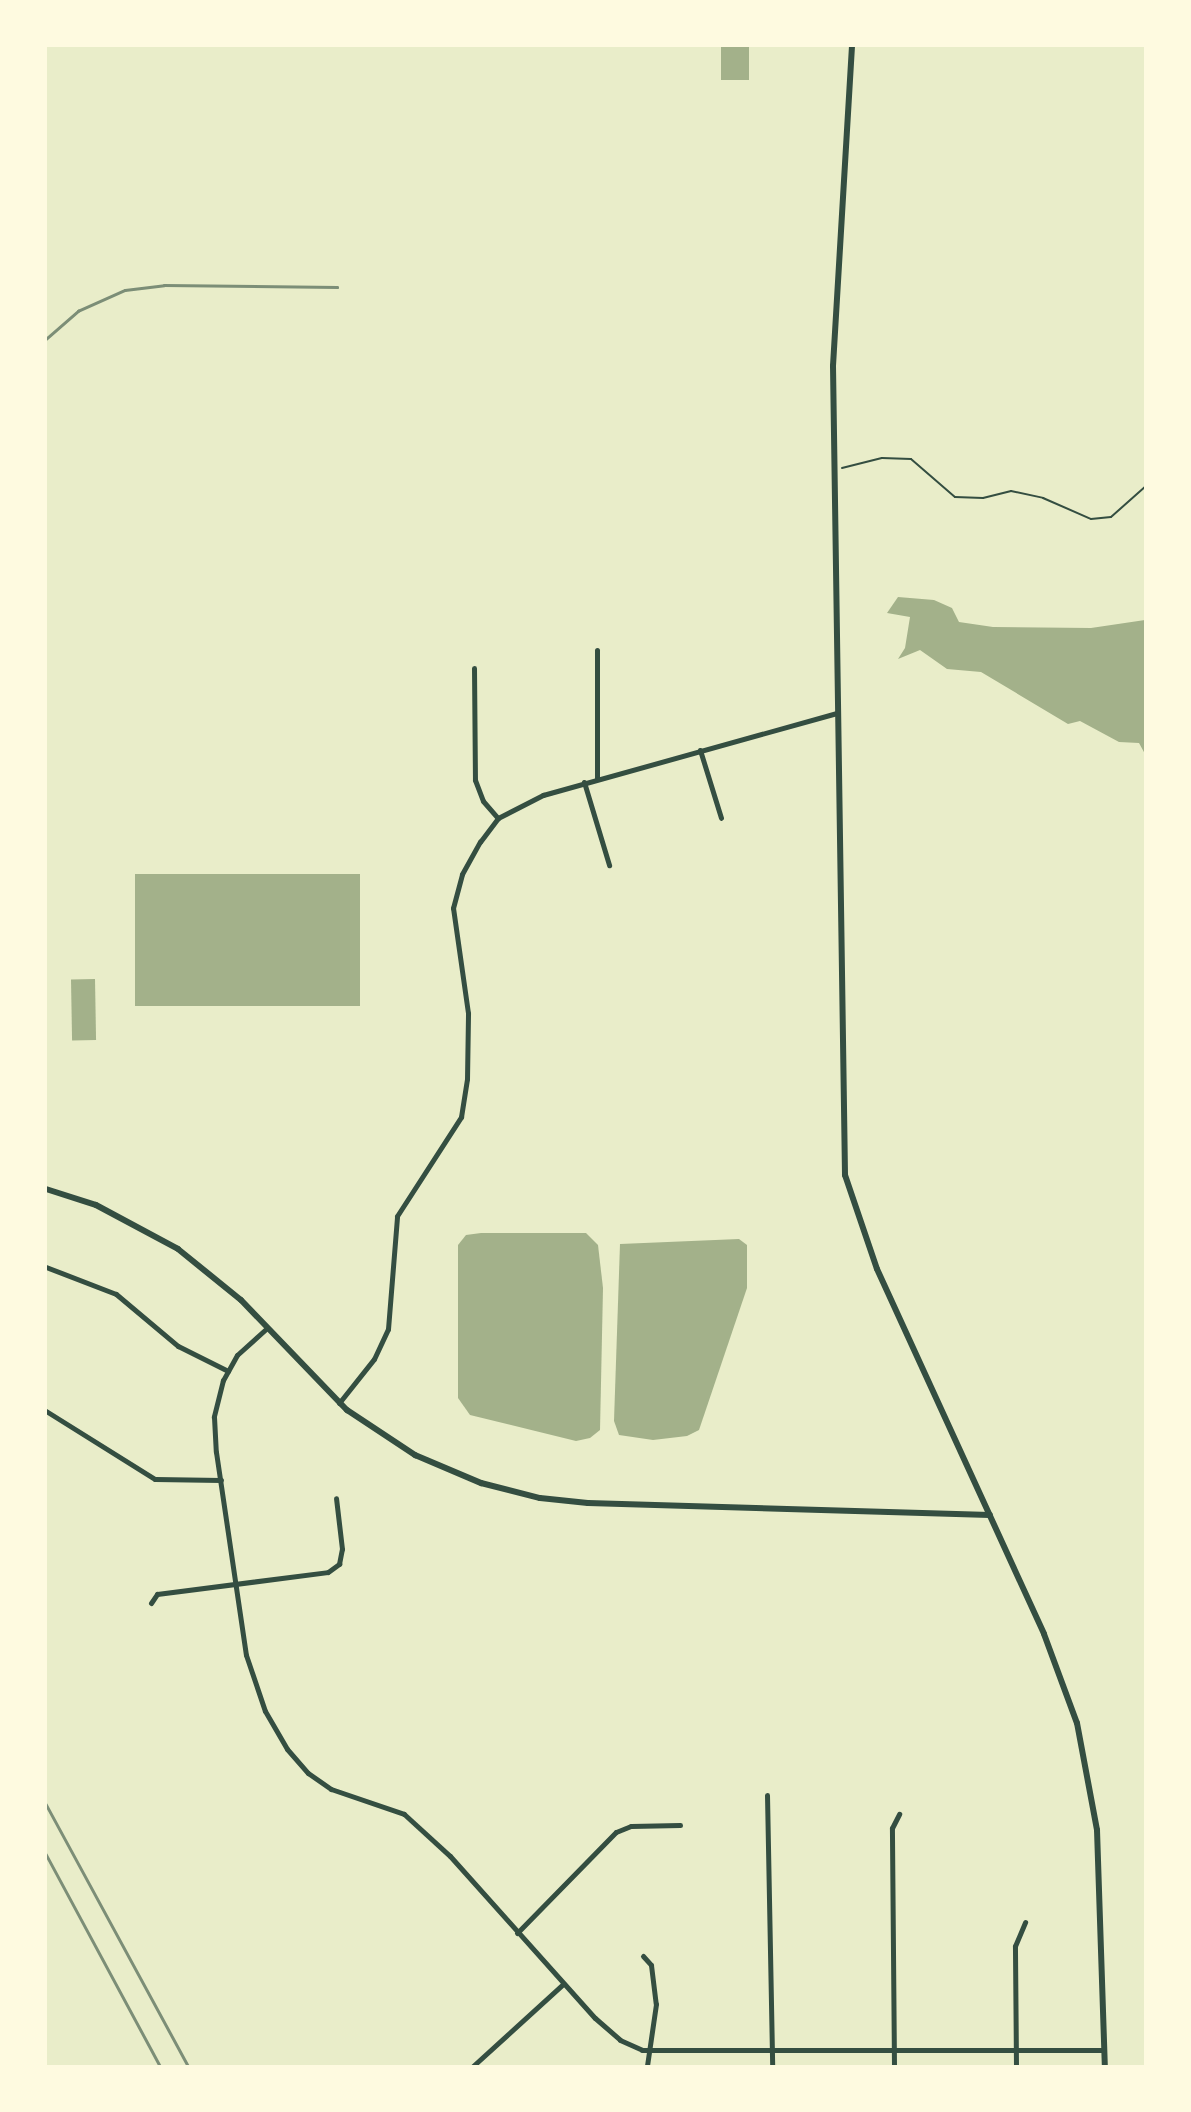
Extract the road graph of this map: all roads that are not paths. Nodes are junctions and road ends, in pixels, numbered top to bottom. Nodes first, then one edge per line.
1 (852, 46) edge
2 (597, 650) dead end
3 (474, 668) dead end
4 (837, 713) junction
5 (700, 750) junction
6 (597, 778) junction
7 (584, 782) junction
8 (498, 818) junction
9 (721, 818) dead end
10 (609, 865) dead end
11 (46, 1189) edge
12 (46, 1267) edge
13 (267, 1328) junction
14 (228, 1371) junction
15 (339, 1402) junction
16 (46, 1410) edge
17 (220, 1480) junction
18 (336, 1498) dead end
19 (990, 1515) junction
20 (236, 1583) junction
21 (151, 1603) dead end
22 (767, 1795) dead end
23 (899, 1814) dead end
24 (680, 1825) dead end
25 (1025, 1922) dead end
26 (517, 1933) junction
27 (643, 1956) dead end
28 (563, 1984) junction
29 (1016, 2050) junction
30 (1104, 2050) junction
31 (894, 2051) junction
32 (651, 2052) junction
33 (772, 2052) junction
34 (473, 2067) edge
35 (647, 2067) edge
36 (772, 2067) edge
37 (894, 2067) edge
38 (1016, 2067) edge
39 (1105, 2067) edge

1 - 4 street
2 - 6 street
3 - 8 street
4 - 5 street
4 - 19 street
5 - 6 street
5 - 9 street
6 - 7 street
7 - 8 street
7 - 10 street
8 - 15 street
11 - 13 street
12 - 14 street
13 - 14 street
13 - 15 street
14 - 17 street
15 - 19 street
16 - 17 street
17 - 20 street
18 - 20 street
19 - 30 street
20 - 21 street
20 - 26 street
22 - 33 street
23 - 31 street
24 - 26 street
25 - 29 street
26 - 28 street
27 - 32 street
28 - 32 street
28 - 34 street
29 - 30 street
29 - 31 street
29 - 38 street
30 - 39 street
31 - 33 street
31 - 37 street
32 - 33 street
32 - 35 street
33 - 36 street

